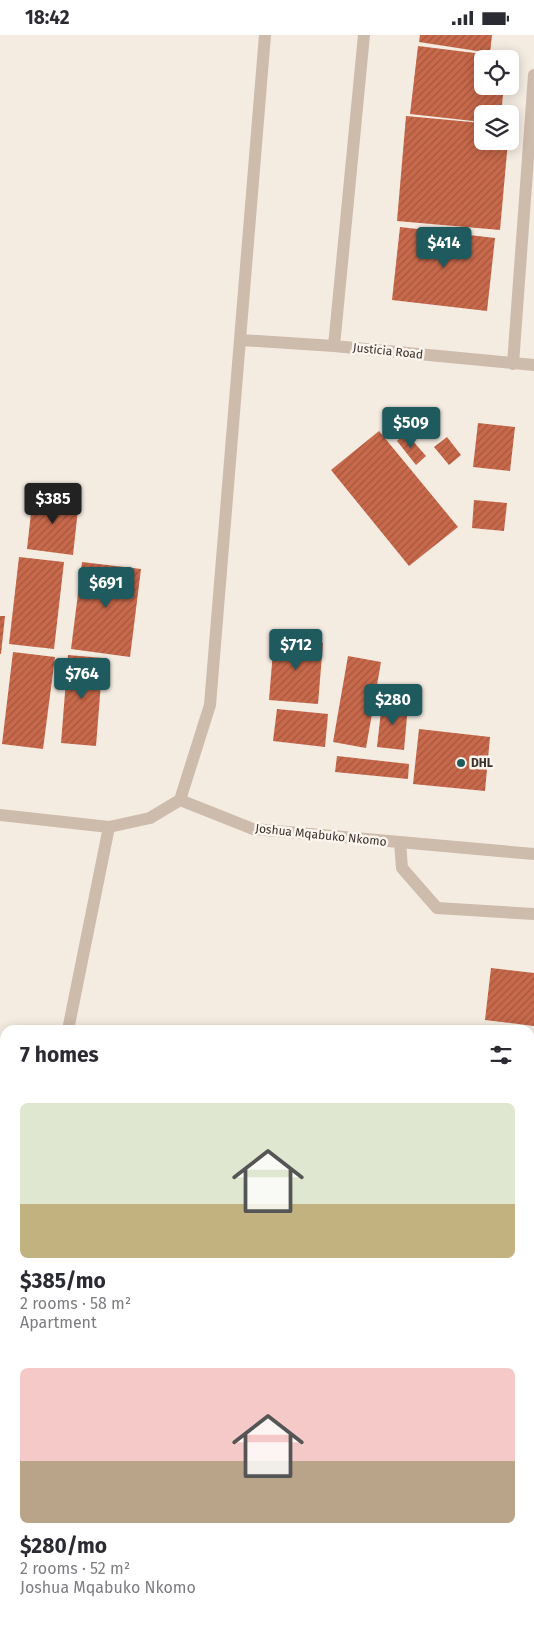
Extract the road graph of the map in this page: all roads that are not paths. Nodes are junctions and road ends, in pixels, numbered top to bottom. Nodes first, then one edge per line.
1 (265, 35) edge
2 (364, 35) edge
3 (534, 75) edge
4 (241, 340) junction
5 (334, 346) junction
6 (514, 364) junction
7 (534, 365) edge
8 (180, 800) junction
9 (0, 815) edge
10 (109, 827) junction
11 (400, 842) junction
12 (534, 854) edge
13 (534, 914) edge
14 (69, 1025) edge

1 - 4 street
2 - 5 street
3 - 6 street
4 - 5 street, Justicia Road
4 - 8 street
5 - 6 street, Justicia Road
6 - 7 street, Justicia Road
8 - 10 street
8 - 11 street, Joshua Mqabuko Nkomo
9 - 10 street
10 - 14 street
11 - 12 street, Joshua Mqabuko Nkomo
11 - 13 street

